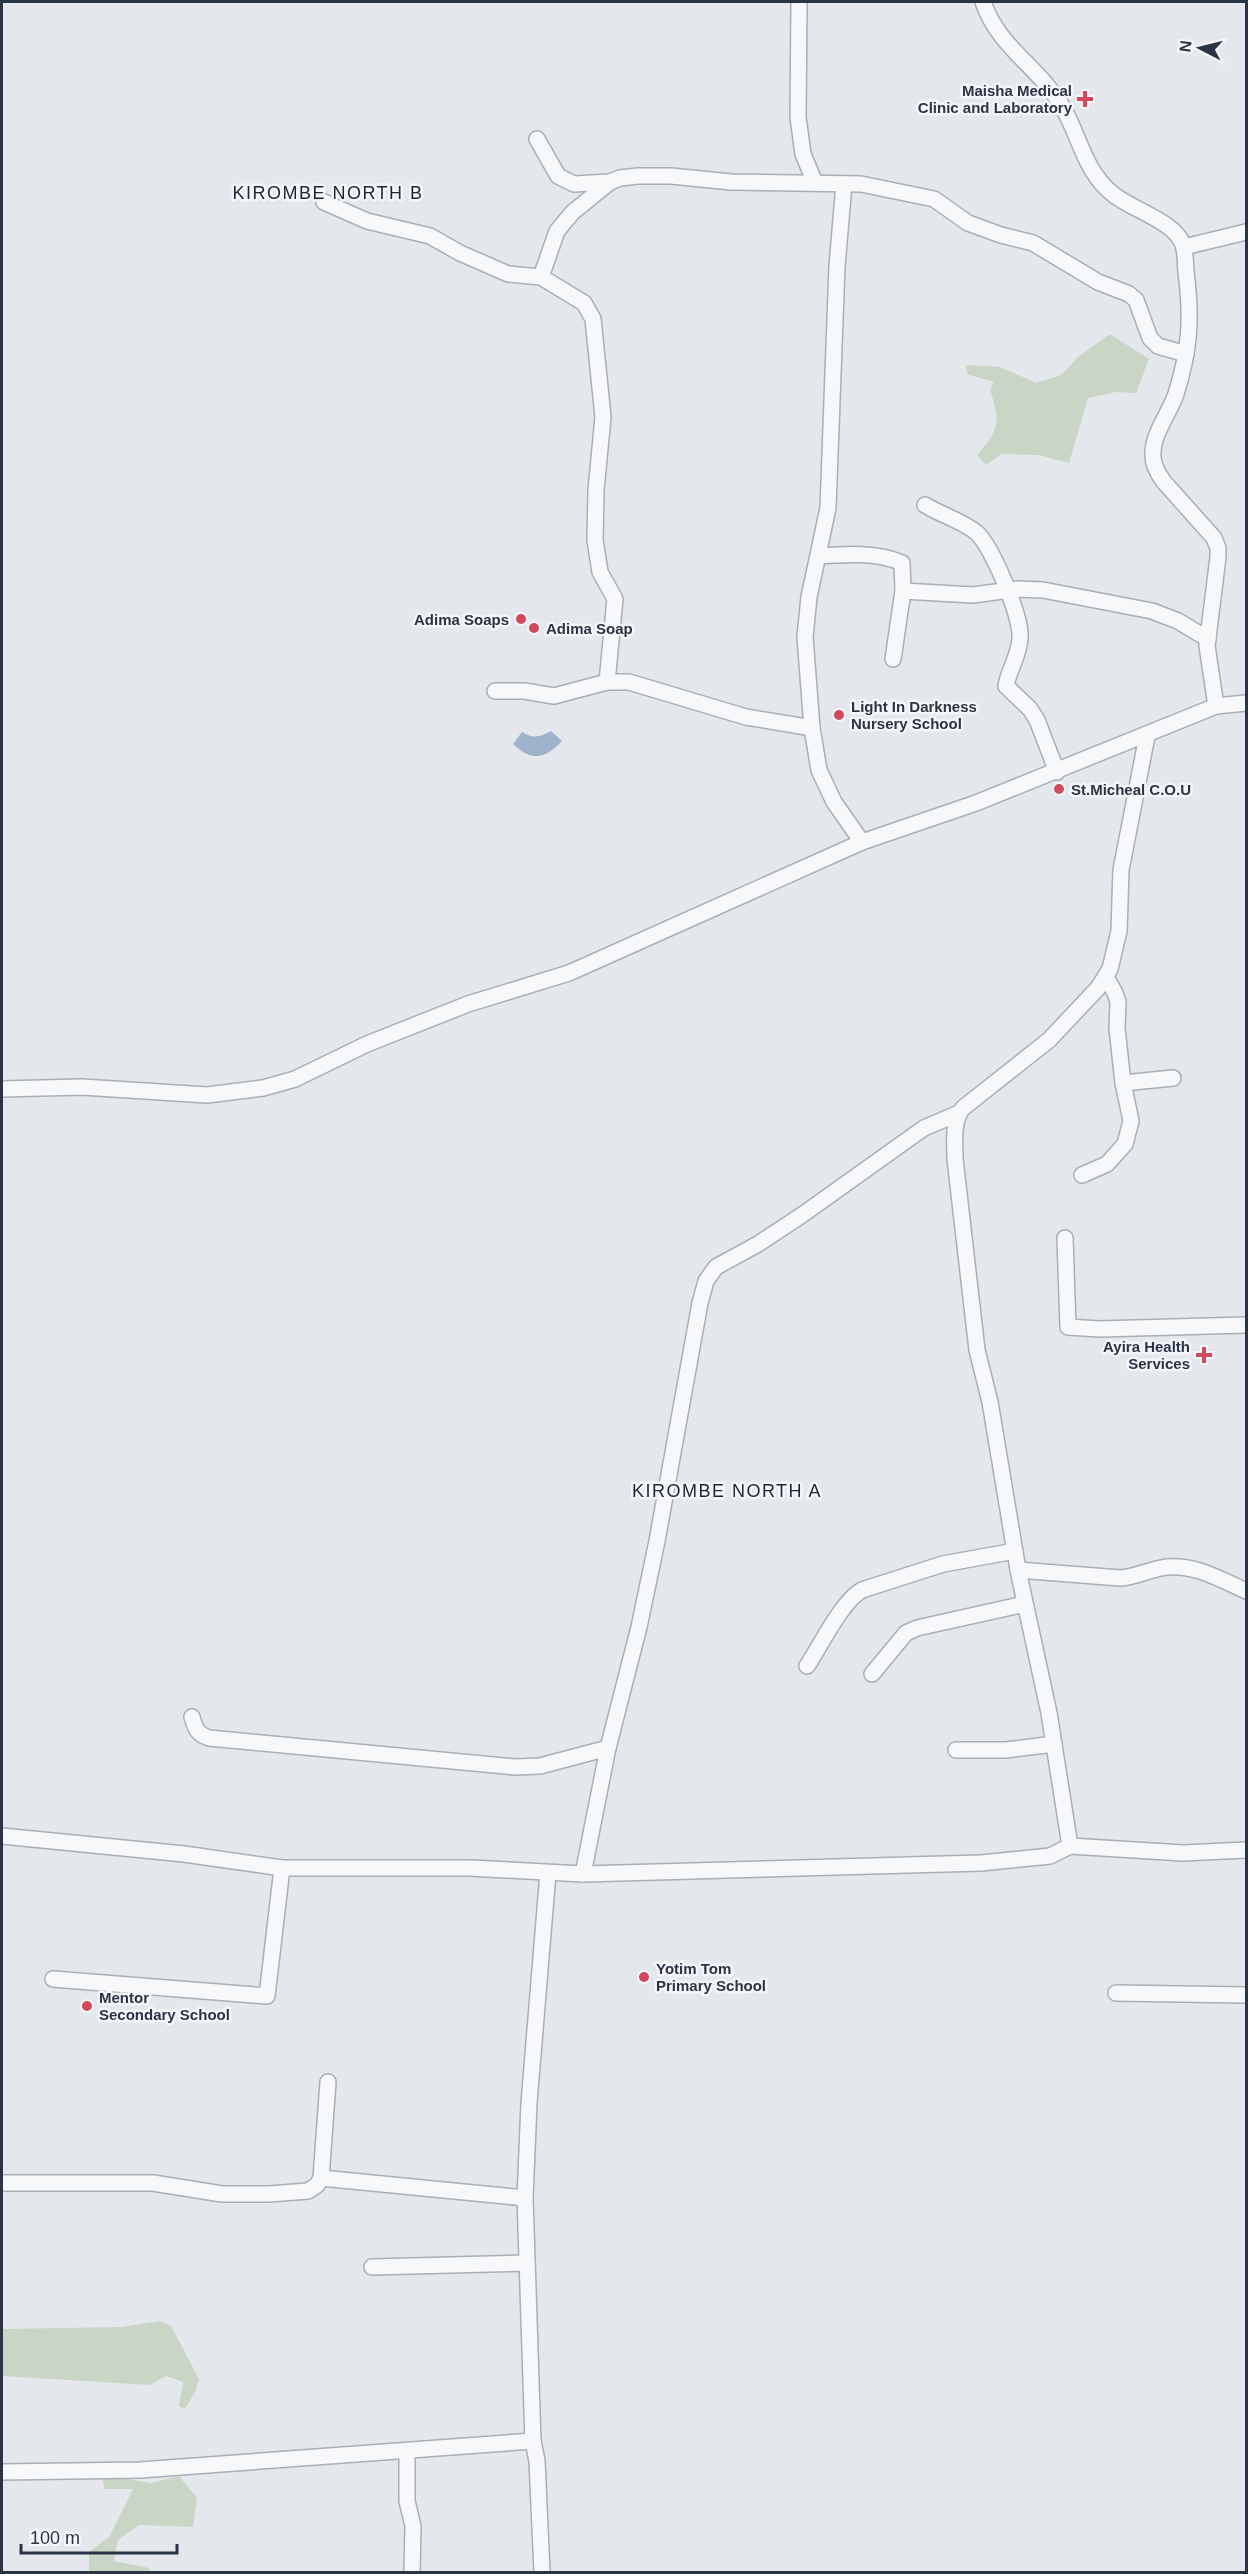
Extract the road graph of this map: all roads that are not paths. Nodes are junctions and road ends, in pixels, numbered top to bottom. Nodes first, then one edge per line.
1 (799, 2) edge
2 (983, 2) edge
3 (537, 139) dead end
4 (610, 182) junction
5 (815, 183) junction
6 (844, 184) junction
7 (324, 202) dead end
8 (1246, 232) edge
9 (1184, 247) junction
10 (541, 277) junction
11 (1186, 354) junction
12 (925, 505) dead end
13 (819, 556) junction
14 (903, 591) junction
15 (1008, 591) junction
16 (1208, 639) junction
17 (893, 659) dead end
18 (607, 682) junction
19 (495, 691) dead end
20 (1246, 703) edge
21 (1216, 706) junction
22 (812, 728) junction
23 (1147, 735) junction
24 (1057, 772) junction
25 (862, 842) junction
26 (1106, 977) junction
27 (1173, 1078) dead end
28 (1123, 1083) junction
29 (2, 1089) edge
30 (959, 1113) junction
31 (1082, 1175) dead end
32 (1065, 1238) dead end
33 (1246, 1325) edge
34 (1015, 1551) junction
35 (1018, 1570) junction
36 (1246, 1591) edge
37 (1025, 1604) junction
38 (807, 1666) dead end
39 (872, 1674) dead end
40 (192, 1717) dead end
41 (1054, 1744) junction
42 (608, 1748) junction
43 (956, 1750) dead end
44 (2, 1836) edge
45 (1070, 1846) junction
46 (1246, 1850) edge
47 (282, 1868) junction
48 (548, 1873) junction
49 (583, 1874) junction
50 (53, 1979) dead end
51 (1116, 1993) dead end
52 (1246, 1995) edge
53 (328, 2082) dead end
54 (321, 2178) junction
55 (2, 2183) edge
56 (525, 2198) junction
57 (527, 2263) junction
58 (372, 2267) dead end
59 (533, 2440) junction
60 (407, 2451) junction
61 (2, 2472) edge
62 (412, 2572) edge
63 (542, 2572) edge

1 - 5 street
2 - 9 street
3 - 4 street
4 - 5 street
4 - 10 street
5 - 6 street
6 - 11 street
6 - 13 street
7 - 10 street
8 - 9 street
9 - 11 street
10 - 18 street
11 - 16 street
12 - 15 street
13 - 14 street
13 - 22 street
14 - 15 street
14 - 17 street
15 - 16 street
15 - 24 street
16 - 21 street
18 - 19 street
18 - 22 street
20 - 21 street
21 - 23 street
22 - 25 street
23 - 24 street
23 - 26 street
24 - 25 street
25 - 29 street
26 - 28 street
26 - 30 street
27 - 28 street
28 - 31 street
30 - 34 street
30 - 42 street
32 - 33 street
34 - 35 street
34 - 38 street
35 - 36 street
35 - 37 street
37 - 39 street
37 - 41 street
40 - 42 street
41 - 43 street
41 - 45 street
42 - 49 street
44 - 47 street
45 - 46 street
45 - 49 street
47 - 48 street
47 - 50 street
48 - 49 street
48 - 56 street
51 - 52 street
53 - 54 street
54 - 55 street
54 - 56 street
56 - 57 street
57 - 58 street
57 - 59 street
59 - 60 street
59 - 63 street
60 - 61 street
60 - 62 street

